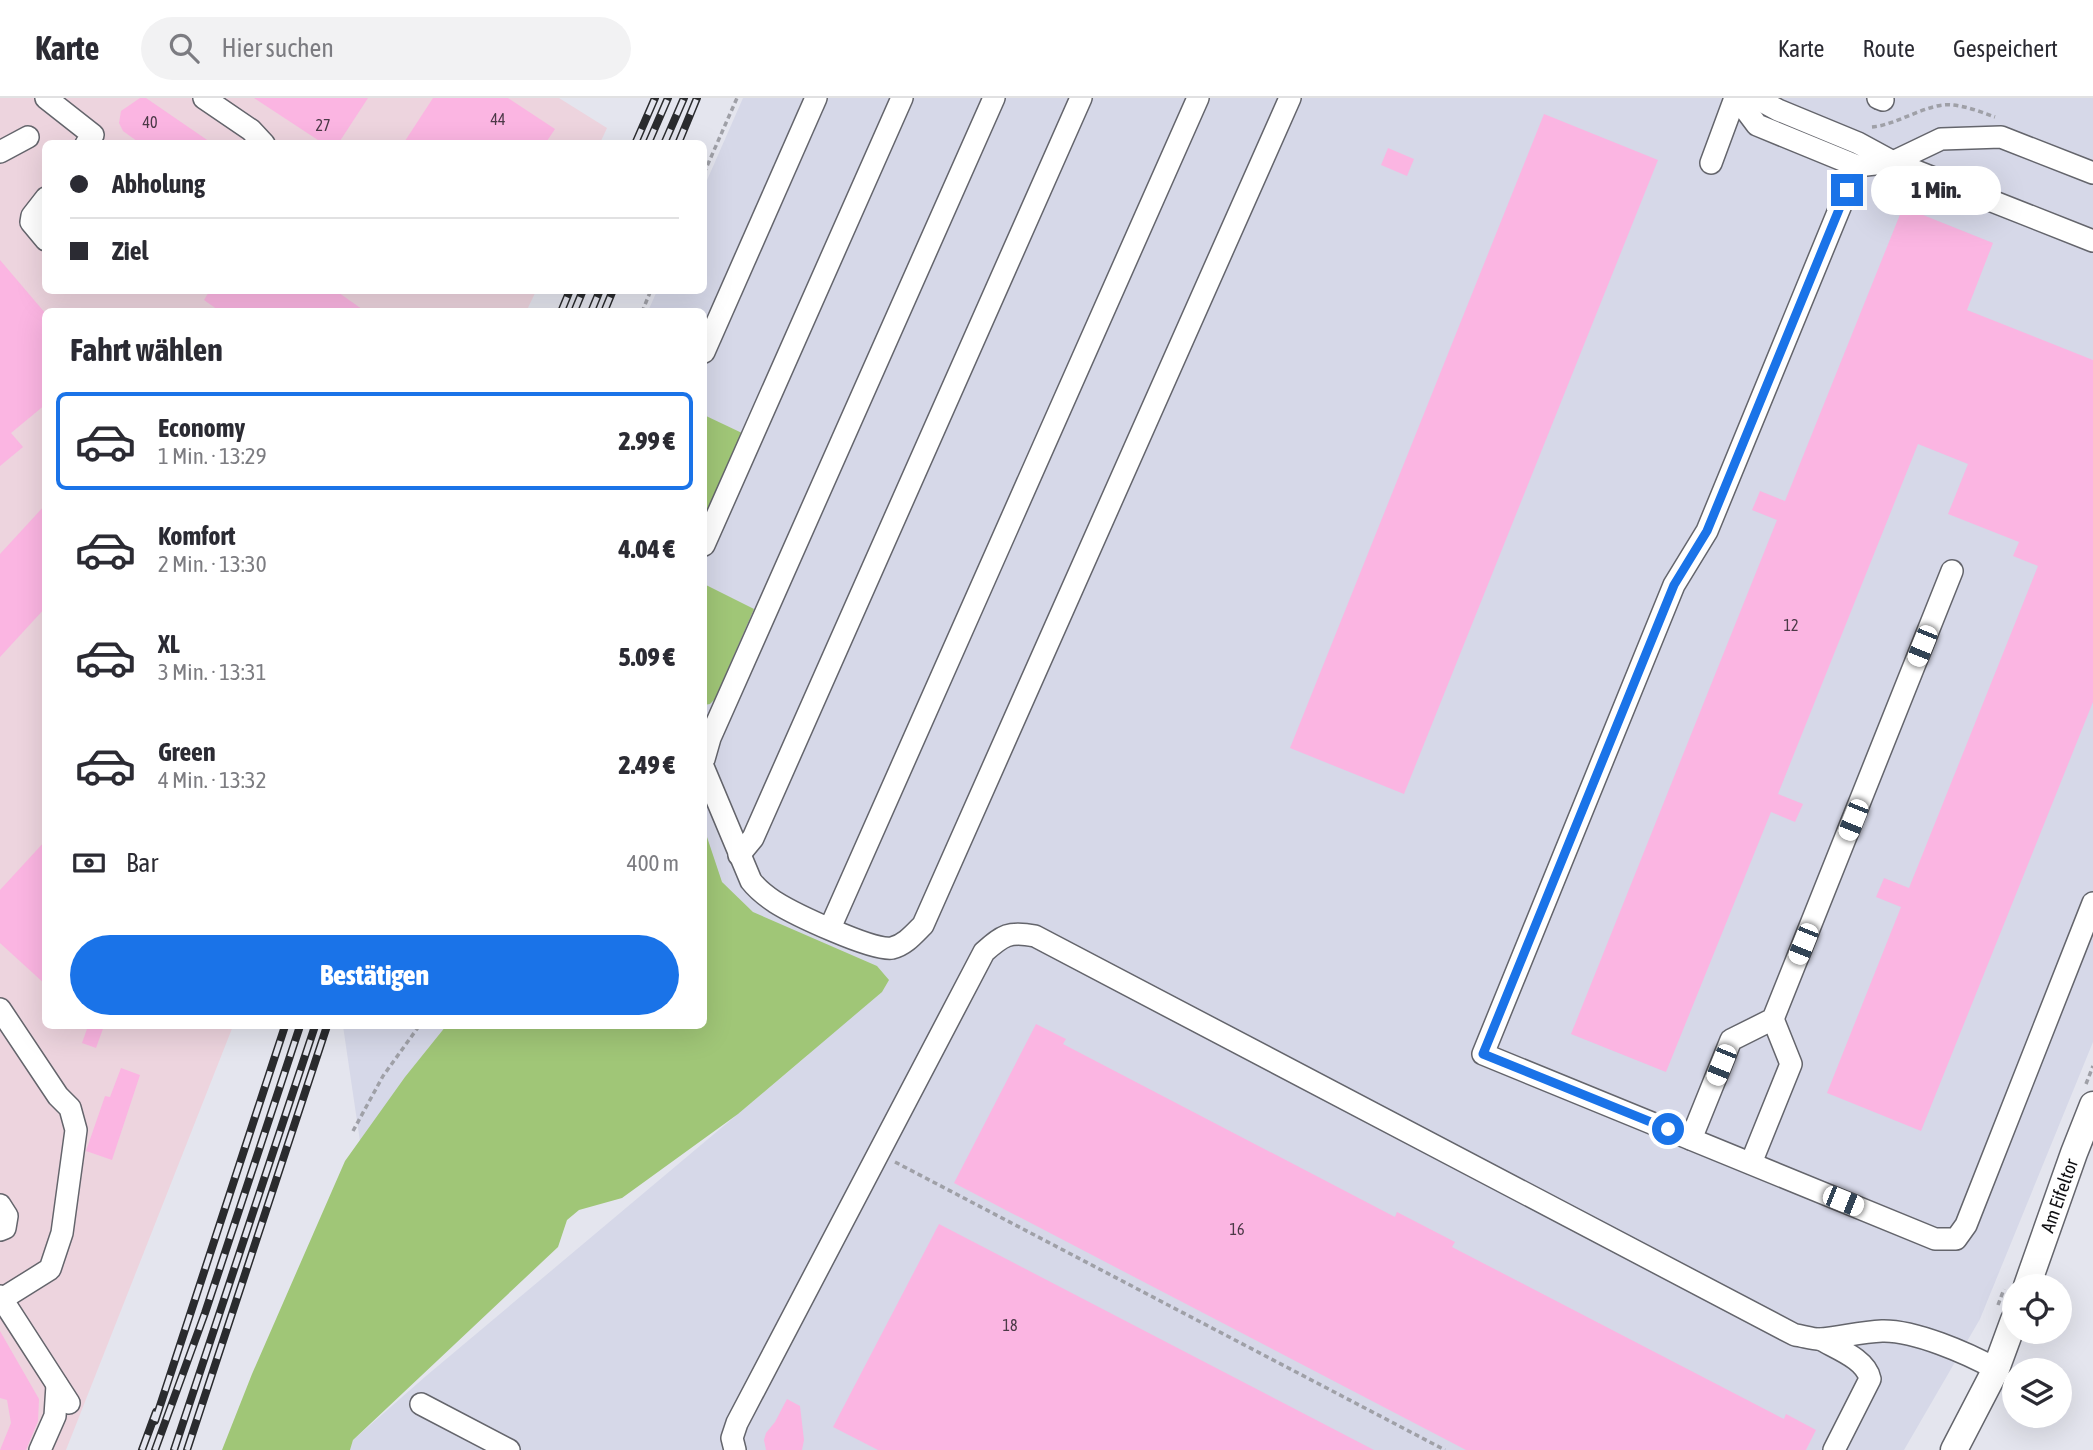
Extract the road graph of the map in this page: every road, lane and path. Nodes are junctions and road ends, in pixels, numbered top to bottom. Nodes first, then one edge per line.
1 (46, 98) edge
2 (204, 98) edge
3 (737, 98) edge
4 (816, 98) edge
5 (902, 98) edge
6 (994, 98) edge
7 (1081, 98) edge
8 (1198, 98) edge
9 (1290, 98) edge
10 (1735, 98) edge
11 (1744, 98) edge
12 (1756, 98) edge
13 (28, 137) dead end
14 (95, 140) edge
15 (260, 140) edge
16 (0, 152) edge
17 (1893, 162) junction
18 (1711, 163) dead end
19 (707, 166) edge
20 (1857, 166) junction
21 (2093, 173) edge
22 (42, 203) edge
23 (42, 235) edge
24 (2093, 241) edge
25 (707, 345) edge
26 (707, 538) edge
27 (1952, 571) dead end
28 (707, 748) edge
29 (707, 776) edge
30 (739, 855) junction
31 (2093, 903) edge
32 (830, 928) junction
33 (0, 1009) edge
34 (1773, 1019) junction
35 (417, 1029) edge
36 (2093, 1105) edge
37 (353, 1131) dead end
38 (1691, 1139) junction
39 (878, 1154) junction
40 (1751, 1163) junction
41 (0, 1205) edge
42 (0, 1230) edge
43 (2031, 1274) edge
44 (1, 1298) edge
45 (1820, 1339) junction
46 (2005, 1344) edge
47 (1996, 1369) junction
48 (57, 1385) junction
49 (69, 1403) dead end
50 (421, 1404) dead end
51 (40, 1450) edge
52 (509, 1450) edge
53 (734, 1450) edge
54 (1445, 1450) edge
55 (1834, 1450) edge
56 (1954, 1450) edge

1 - 14 street
2 - 15 street
3 - 19 path
4 - 25 street
5 - 26 street
6 - 28 street
7 - 30 street
8 - 32 street
9 - 32 street
10 - 18 street
11 - 20 street
12 - 17 street
13 - 16 street
17 - 20 street
17 - 21 street
17 - 24 street
20 - 38 street
22 - 23 street
27 - 34 street
29 - 30 street
30 - 32 street
31 - 40 street
33 - 44 street
34 - 38 street
34 - 40 street
35 - 37 path
36 - 43 main road, Am Eifeltor
38 - 40 street
39 - 45 street
39 - 53 street
39 - 54 path
41 - 42 street
44 - 48 street
45 - 47 street
45 - 55 street
46 - 47 main road
47 - 56 main road
48 - 49 street
48 - 51 street
50 - 52 street

